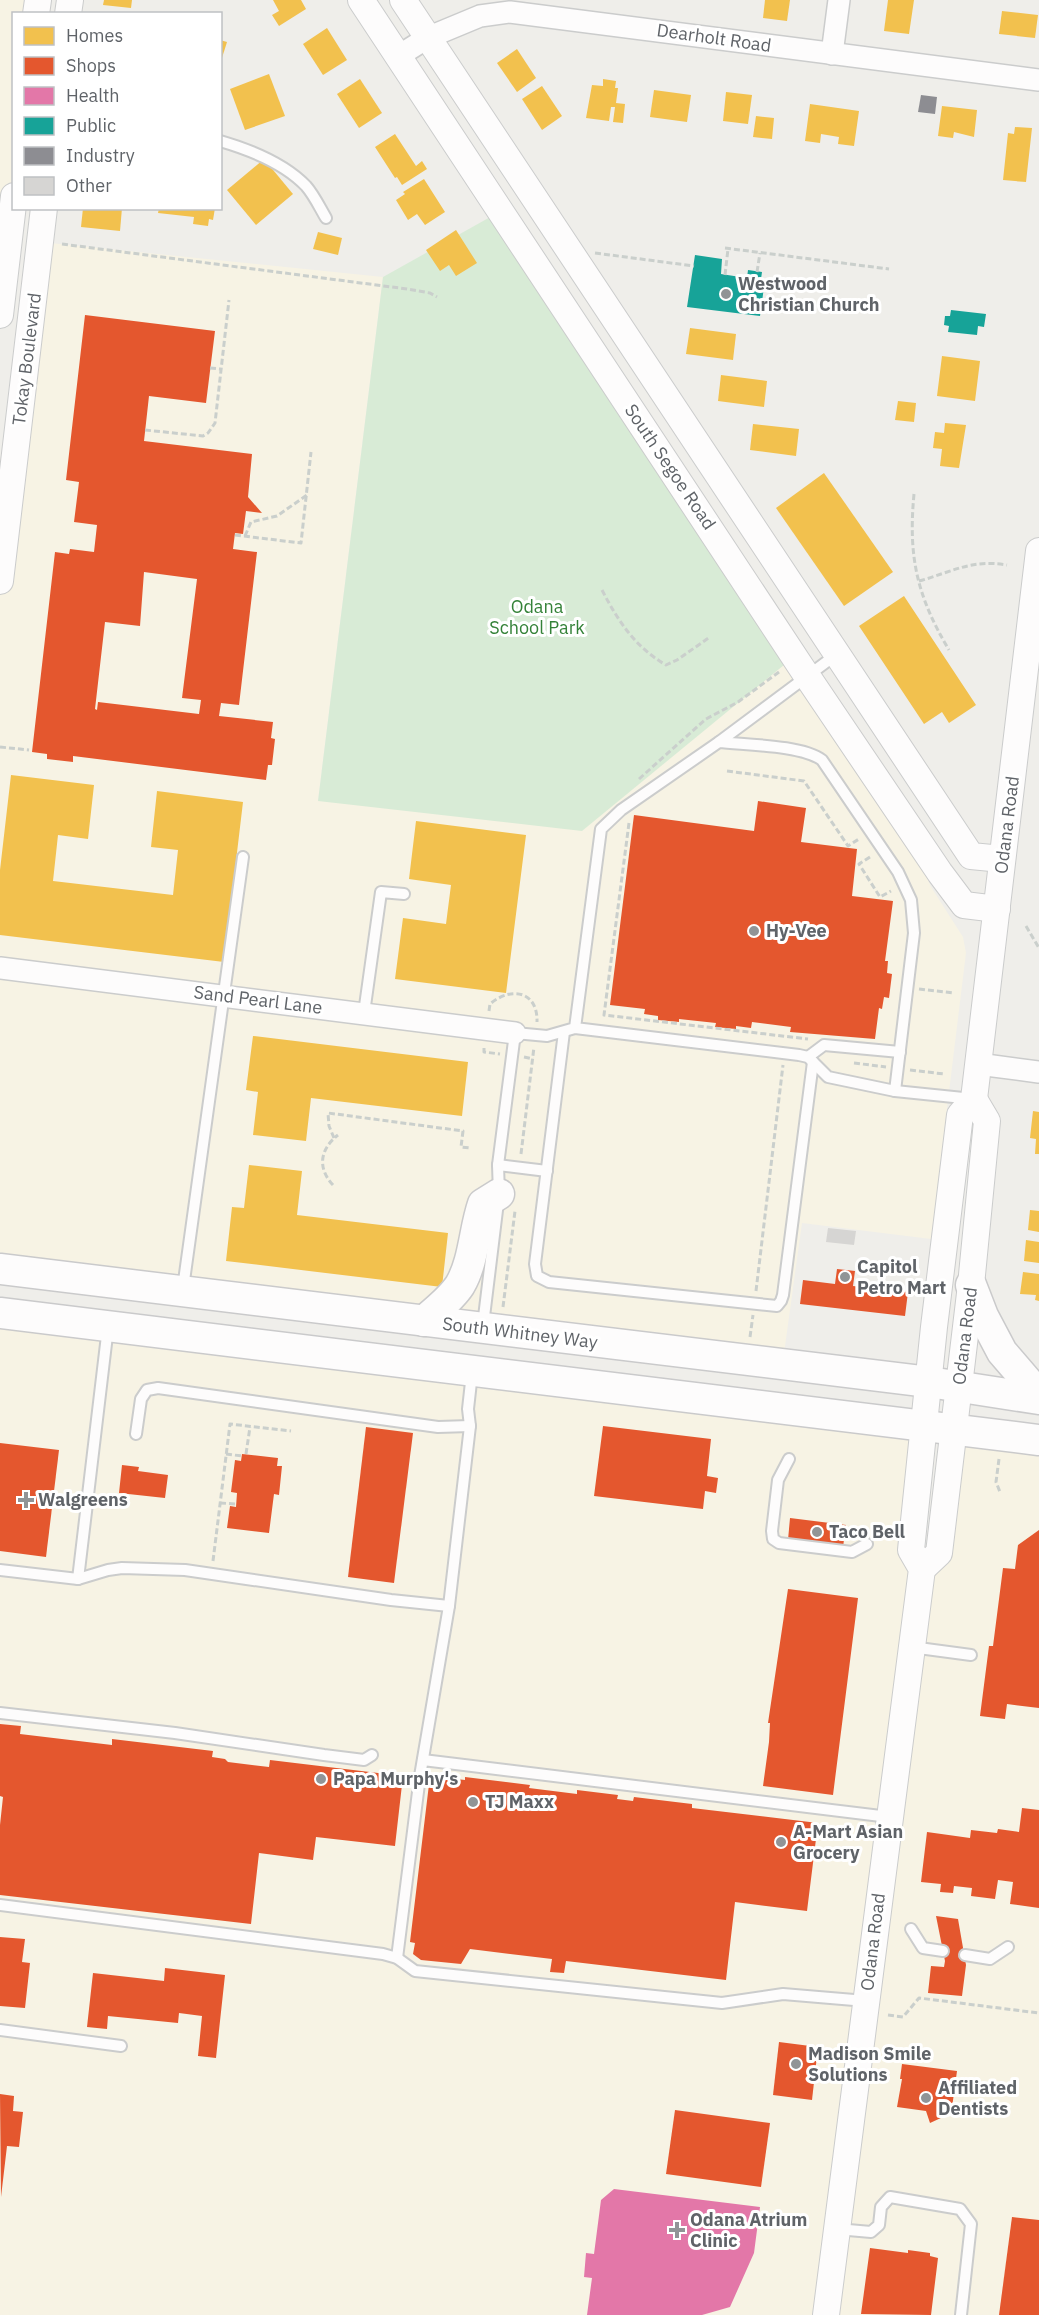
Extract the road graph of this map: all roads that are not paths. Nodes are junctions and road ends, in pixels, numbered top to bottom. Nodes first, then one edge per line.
1 (361, 0) edge
2 (403, 0) edge
3 (839, 0) edge
4 (581, 10) edge
5 (427, 38) junction
6 (832, 54) junction
7 (397, 57) junction
8 (1039, 80) edge
9 (222, 142) edge
10 (12, 210) edge
11 (44, 210) edge
12 (326, 218) dead end
13 (0, 315) edge
14 (1039, 551) edge
15 (0, 581) edge
16 (838, 653) junction
17 (807, 676) junction
18 (719, 742) junction
19 (243, 857) dead end
20 (1002, 859) junction
21 (404, 894) dead end
22 (996, 909) junction
23 (0, 968) edge
24 (223, 996) junction
25 (364, 1013) junction
26 (575, 1028) junction
27 (515, 1032) junction
28 (564, 1032) junction
29 (900, 1052) junction
30 (811, 1059) junction
31 (978, 1064) junction
32 (1039, 1072) edge
33 (895, 1091) junction
34 (974, 1099) junction
35 (547, 1172) junction
36 (499, 1180) junction
37 (0, 1269) edge
38 (971, 1285) junction
39 (183, 1291) junction
40 (0, 1313) edge
41 (424, 1321) junction
42 (108, 1327) junction
43 (482, 1328) junction
44 (527, 1334) junction
45 (402, 1363) junction
46 (472, 1371) junction
47 (929, 1382) junction
48 (959, 1387) junction
49 (1039, 1397) edge
50 (470, 1426) junction
51 (924, 1426) junction
52 (954, 1430) junction
53 (136, 1434) dead end
54 (1039, 1440) edge
55 (789, 1459) dead end
56 (867, 1544) dead end
57 (922, 1569) junction
58 (0, 1570) edge
59 (78, 1579) junction
60 (449, 1606) junction
61 (911, 1647) junction
62 (971, 1655) dead end
63 (0, 1713) edge
64 (372, 1755) dead end
65 (423, 1760) junction
66 (888, 1817) junction
67 (0, 1905) edge
68 (911, 1929) dead end
69 (1008, 1947) dead end
70 (943, 1951) dead end
71 (965, 1955) dead end
72 (397, 1958) junction
73 (866, 2001) junction
74 (0, 2030) edge
75 (121, 2046) dead end
76 (837, 2229) junction
77 (826, 2315) edge
78 (961, 2315) edge

1 - 7 street, South Segoe Road
2 - 5 street, South Segoe Road
3 - 6 street
4 - 5 street, Dearholt Road
4 - 6 street, Dearholt Road
5 - 7 street, Dearholt Road
5 - 16 street, South Segoe Road
6 - 8 street, Dearholt Road
7 - 17 street, South Segoe Road
9 - 12 lane
10 - 13 street, Tokay Boulevard
11 - 15 street, Tokay Boulevard
14 - 20 street, Odana Road
16 - 17 lane
16 - 20 street, South Segoe Road
17 - 18 lane
17 - 22 street, South Segoe Road
18 - 26 lane
18 - 29 lane
19 - 24 lane
20 - 22 street, Odana Road
21 - 25 lane
22 - 31 street, Odana Road
23 - 24 street, Sand Pearl Lane
24 - 25 street, Sand Pearl Lane
24 - 39 lane
25 - 27 street, Sand Pearl Lane
26 - 28 lane
26 - 30 lane
27 - 28 lane
27 - 36 lane
28 - 35 lane
29 - 30 lane
29 - 33 lane
30 - 33 lane
30 - 35 lane
31 - 32 street
31 - 34 street, Odana Road
33 - 34 lane
34 - 38 street, Odana Road
34 - 47 street, Odana Road
35 - 36 lane
36 - 41 main road
36 - 43 lane
37 - 39 main road, South Whitney Way
38 - 48 street, Odana Road
38 - 49 main road
39 - 41 main road, South Whitney Way
40 - 42 main road
41 - 43 main road, South Whitney Way
42 - 45 main road
42 - 59 lane
43 - 44 main road, South Whitney Way
43 - 45 main road
44 - 46 main road
44 - 47 main road, South Whitney Way
45 - 46 main road
46 - 50 lane
46 - 51 main road
47 - 48 main road, South Whitney Way
47 - 51 street, Odana Road
48 - 49 main road, South Whitney Way
48 - 52 street, Odana Road
50 - 53 lane
50 - 60 lane
51 - 52 main road
51 - 57 street, Odana Road
52 - 54 main road
52 - 57 street, Odana Road
55 - 56 lane
57 - 61 street, Odana Road
58 - 59 lane
59 - 60 lane
60 - 65 lane
61 - 62 lane
61 - 66 street, Odana Road
63 - 64 lane
65 - 66 lane
65 - 72 lane
66 - 73 street, Odana Road
67 - 72 lane
68 - 70 lane
69 - 71 lane
72 - 73 lane
73 - 76 street, Odana Road
74 - 75 lane
76 - 77 street, Odana Road
76 - 78 lane

